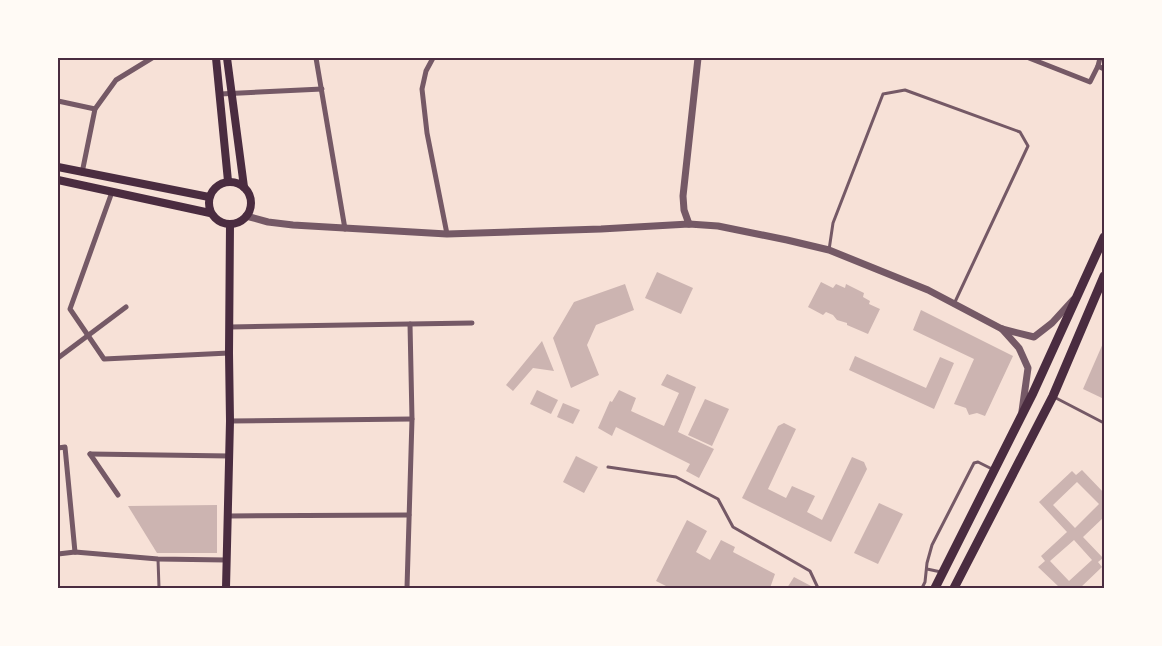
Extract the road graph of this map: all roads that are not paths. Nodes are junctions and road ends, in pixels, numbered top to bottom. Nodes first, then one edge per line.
1 (152, 58) edge
2 (216, 58) edge
3 (227, 58) edge
4 (316, 58) edge
5 (433, 58) edge
6 (698, 58) edge
7 (1029, 58) edge
8 (1100, 58) edge
9 (1098, 66) junction
10 (1104, 68) edge
11 (322, 90) junction
12 (220, 94) junction
13 (232, 94) junction
14 (58, 101) edge
15 (95, 109) junction
16 (58, 167) edge
17 (82, 173) junction
18 (58, 180) edge
19 (228, 181) junction
20 (244, 187) junction
21 (112, 192) junction
22 (209, 197) junction
23 (210, 213) junction
24 (246, 216) junction
25 (689, 224) junction
26 (230, 225) junction
27 (345, 229) junction
28 (447, 234) junction
29 (1104, 237) edge
30 (829, 250) junction
31 (1104, 276) edge
32 (1080, 293) junction
33 (954, 304) junction
34 (126, 306) dead end
35 (472, 323) dead end
36 (410, 324) junction
37 (230, 327) junction
38 (1002, 328) junction
39 (88, 335) junction
40 (229, 353) junction
41 (58, 358) edge
42 (1053, 396) junction
43 (1021, 418) junction
44 (412, 420) junction
45 (230, 421) junction
46 (1104, 423) edge
47 (58, 448) edge
48 (230, 456) junction
49 (608, 467) dead end
50 (994, 471) junction
51 (118, 495) dead end
52 (229, 516) junction
53 (409, 516) junction
54 (75, 552) junction
55 (58, 554) edge
56 (158, 558) junction
57 (226, 560) junction
58 (927, 569) junction
59 (943, 572) junction
60 (956, 584) edge
61 (159, 588) edge
62 (226, 588) edge
63 (407, 588) edge
64 (818, 588) edge
65 (922, 588) edge
66 (935, 588) edge

1 - 15 street
2 - 12 main road
3 - 13 main road
4 - 11 street
5 - 28 street
6 - 25 street
7 - 9 street
8 - 9 street
9 - 10 street
11 - 13 street
11 - 27 street
12 - 13 street
12 - 19 main road
13 - 20 main road
14 - 15 street
15 - 17 street
16 - 17 main road
17 - 22 main road
18 - 21 main road
19 - 20 main road
19 - 22 main road
20 - 24 main road
21 - 23 main road
21 - 39 street
22 - 23 main road
23 - 26 main road
24 - 26 main road
24 - 27 street
25 - 28 street
25 - 30 street
26 - 37 main road
27 - 28 street
29 - 32 main road
30 - 33 street
30 - 33 lane
31 - 42 main road
32 - 38 street
32 - 43 main road
33 - 38 street
34 - 39 street
35 - 36 street
36 - 37 street
36 - 44 street
37 - 40 main road
38 - 43 street
39 - 40 street
39 - 41 street
40 - 45 main road
42 - 46 lane
42 - 60 main road
43 - 50 main road
44 - 45 street
44 - 53 street
45 - 48 main road
47 - 54 street
48 - 51 street
48 - 52 main road
49 - 64 lane
50 - 58 lane
50 - 59 main road
52 - 53 street
52 - 57 main road
53 - 63 street
54 - 55 street
54 - 56 street
56 - 57 street
56 - 61 lane
57 - 62 main road
58 - 59 lane
58 - 65 lane
59 - 60 main road
59 - 66 main road

